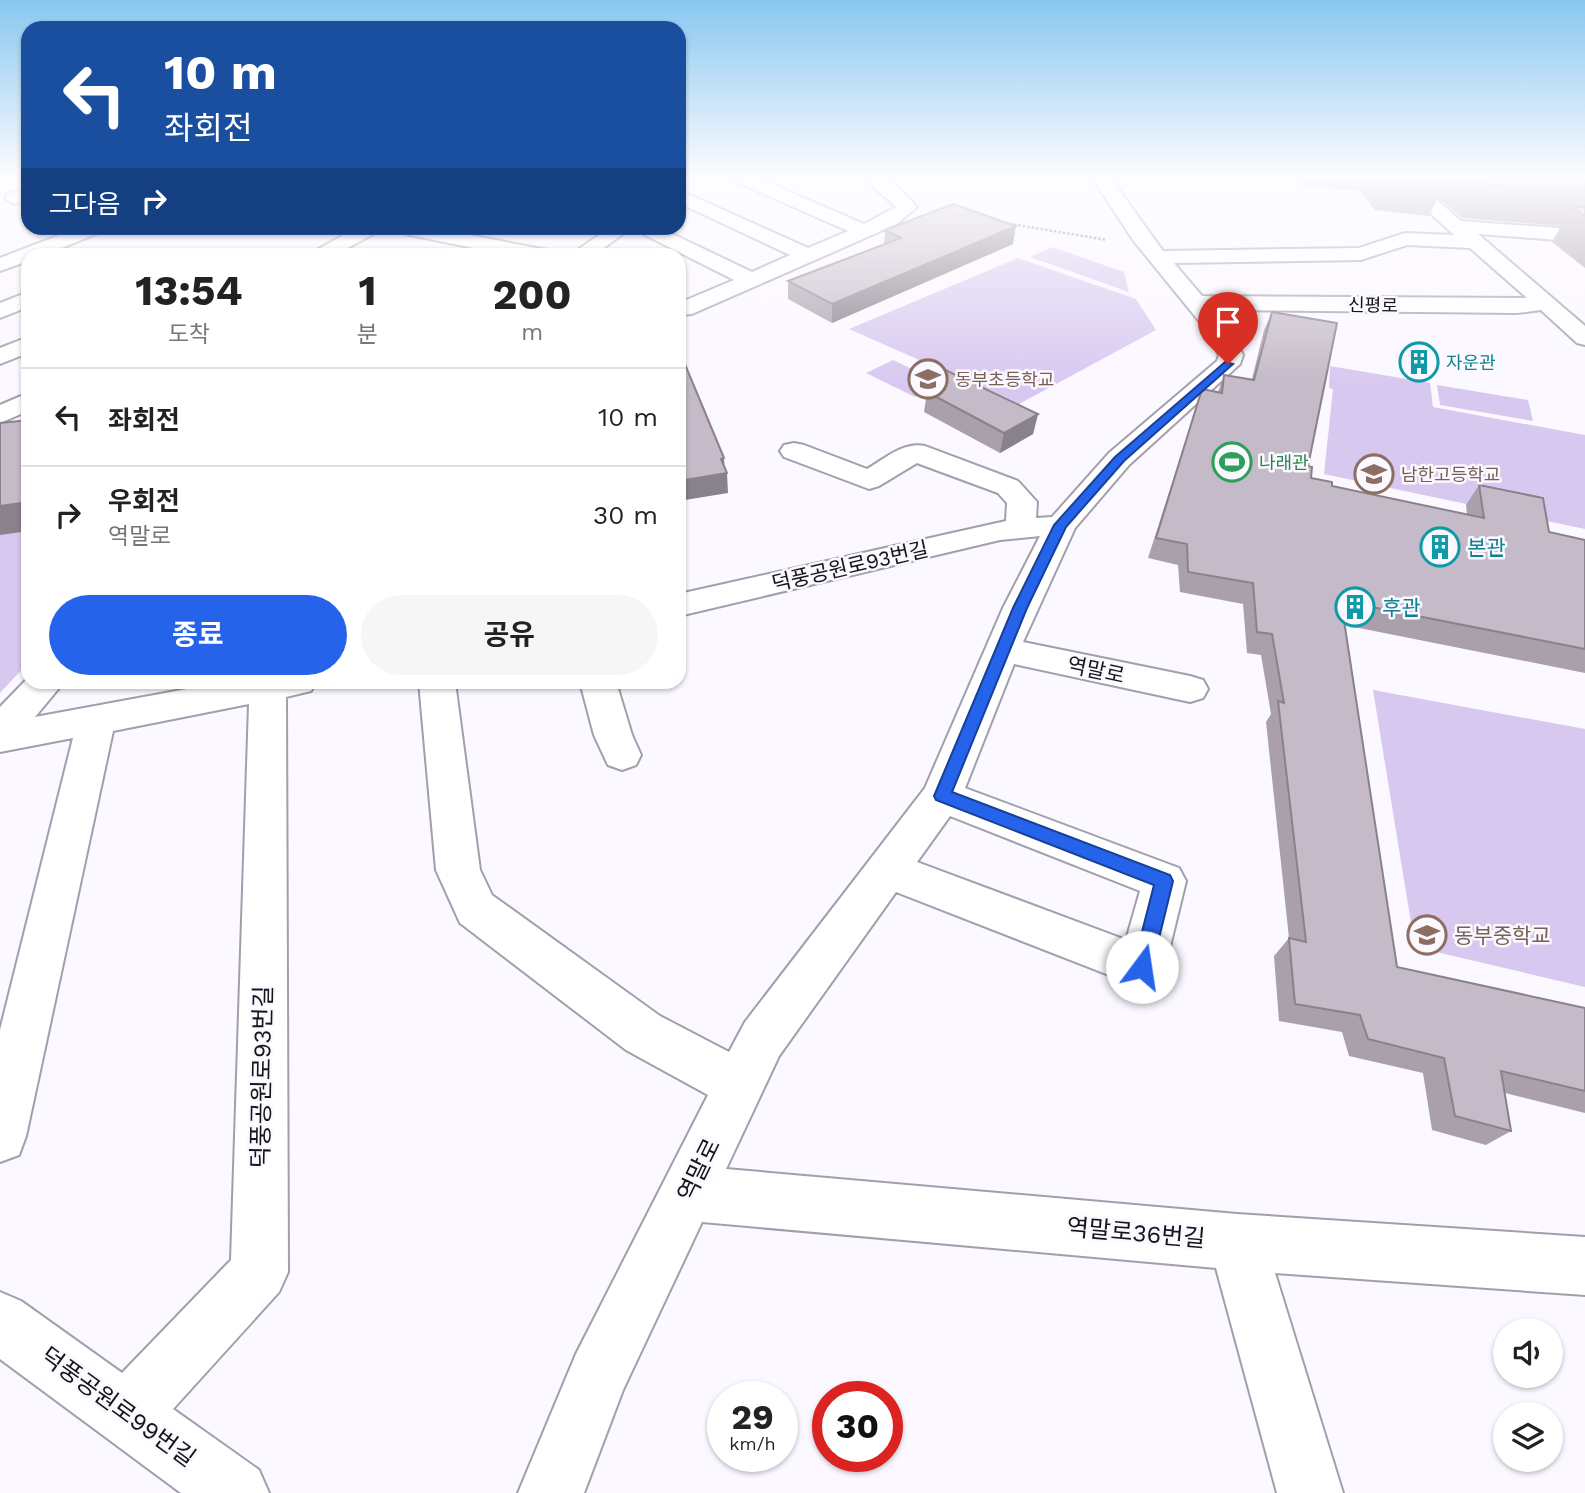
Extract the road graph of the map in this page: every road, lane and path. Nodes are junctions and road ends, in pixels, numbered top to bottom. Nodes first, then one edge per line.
1 (497, 246) edge
2 (682, 246) edge
3 (789, 246) edge
4 (829, 246) edge
5 (1150, 246) edge
6 (1385, 246) edge
7 (1480, 246) edge
8 (507, 248) edge
9 (806, 255) junction
10 (1158, 257) junction
11 (21, 258) edge
12 (0, 266) edge
13 (21, 271) edge
14 (749, 279) junction
15 (21, 302) edge
16 (1199, 303) junction
17 (1546, 303) junction
18 (686, 308) edge
19 (0, 311) edge
20 (1585, 338) edge
21 (21, 347) edge
22 (0, 357) edge
23 (21, 404) edge
24 (0, 415) edge
25 (21, 432) edge
26 (0, 434) edge
27 (794, 451) dead end
28 (1041, 527) junction
29 (686, 603) edge
30 (1003, 650) junction
31 (39, 689) edge
32 (258, 689) edge
33 (278, 689) edge
34 (438, 689) edge
35 (600, 689) edge
36 (1189, 689) dead end
37 (96, 721) junction
38 (0, 731) edge
39 (0, 738) edge
40 (622, 755) dead end
41 (942, 796) junction
42 (886, 869) junction
43 (740, 1085) junction
44 (0, 1136) edge
45 (687, 1193) junction
46 (1237, 1242) junction
47 (1585, 1266) edge
48 (0, 1322) edge
49 (126, 1414) junction
50 (236, 1493) edge
51 (551, 1493) edge
52 (1310, 1493) edge

1 - 8 street
2 - 14 street
3 - 9 street
4 - 9 street
5 - 10 street, 역말로
6 - 10 street
7 - 17 street
9 - 14 street
10 - 16 street, 역말로
11 - 12 street
12 - 13 street
14 - 18 street
15 - 19 street
16 - 17 street, 신평로
16 - 28 street, 역말로
17 - 20 street
21 - 22 street
23 - 24 street
25 - 26 street
27 - 28 street
28 - 29 street, 덕풍공원로93번길
28 - 30 street, 역말로
30 - 36 street, 역말로
30 - 41 street, 역말로
31 - 38 street
32 - 37 street, 덕풍공원로93번길
33 - 49 street, 덕풍공원로93번길
34 - 43 street
35 - 40 street
37 - 39 street, 덕풍공원로93번길
37 - 44 street
41 - 42 street, 역말로
41 - 42 street
42 - 43 street, 역말로
43 - 45 street, 역말로
45 - 46 street, 역말로36번길
45 - 51 street, 역말로
46 - 47 street, 역말로36번길
46 - 52 street
48 - 49 street, 덕풍공원로99번길
49 - 50 street, 덕풍공원로99번길

